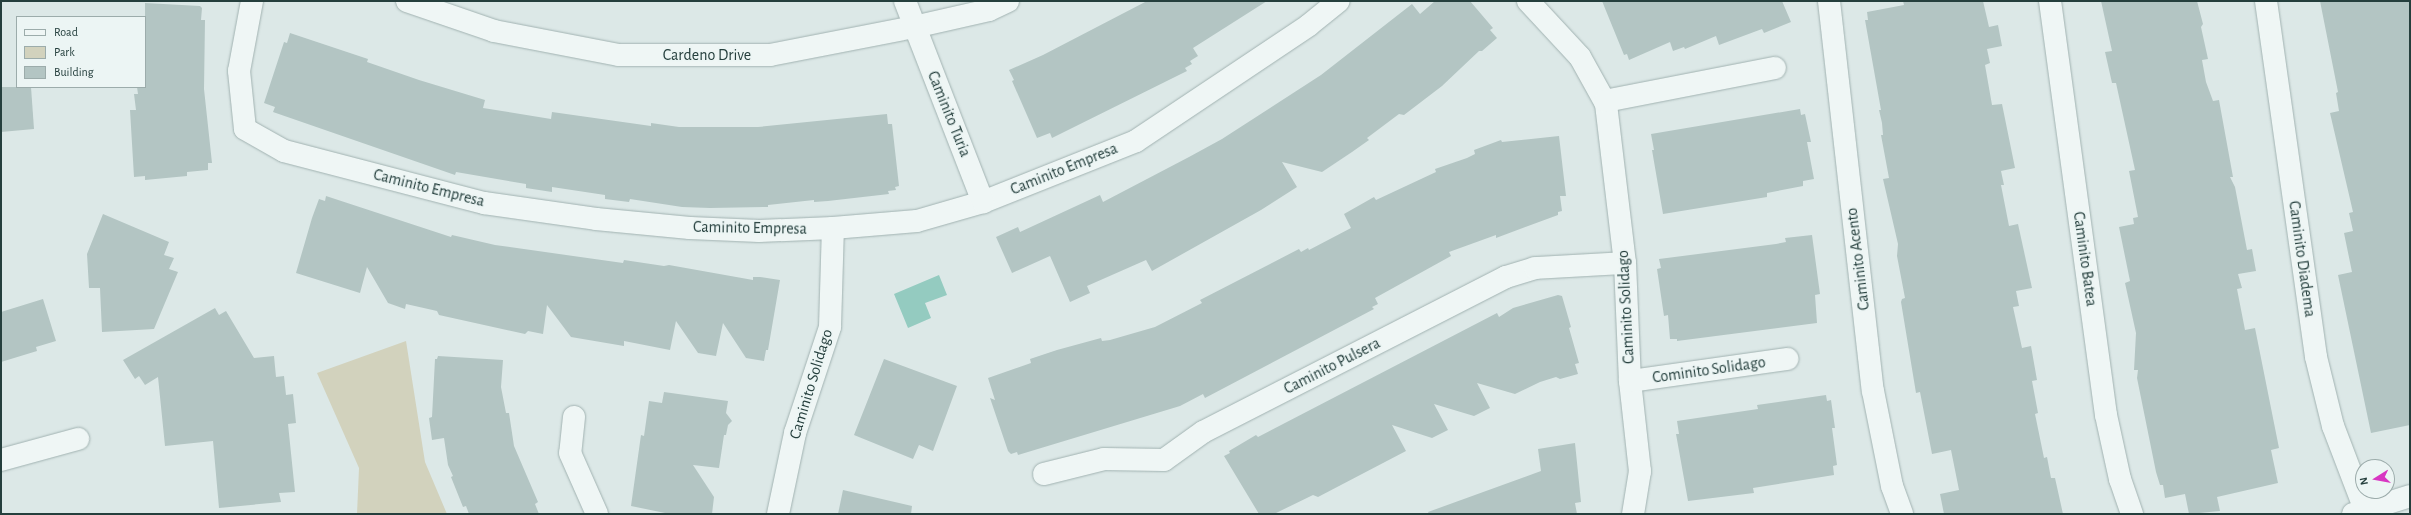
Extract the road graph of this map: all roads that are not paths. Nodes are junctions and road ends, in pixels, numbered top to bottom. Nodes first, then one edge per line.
1 (252, 1) edge
2 (407, 1) edge
3 (904, 1) edge
4 (1008, 1) edge
5 (1339, 1) edge
6 (1528, 1) edge
7 (1828, 1) edge
8 (2050, 1) edge
9 (2266, 1) edge
10 (914, 27) junction
11 (1775, 68) dead end
12 (1605, 101) junction
13 (982, 202) junction
14 (832, 228) junction
15 (1625, 263) junction
16 (1787, 359) dead end
17 (1630, 381) junction
18 (574, 417) dead end
19 (78, 439) dead end
20 (1, 460) edge
21 (1044, 474) dead end
22 (2410, 496) edge
23 (2359, 512) edge
24 (598, 514) edge
25 (778, 514) edge
26 (1633, 514) edge
27 (1902, 514) edge
28 (2132, 514) edge

1 - 14 street, Caminito Empresa
2 - 10 street, Cardeno Drive
3 - 10 street, Caminito Turia
4 - 10 street, Cardeno Drive
5 - 13 street, Caminito Empresa
6 - 12 street, Caminito Solidago
7 - 27 street, Caminito Acento
8 - 28 street, Caminito Batea
9 - 23 street, Caminito Diadema
10 - 13 street, Caminito Turia
11 - 12 street
12 - 15 street, Caminito Solidago
13 - 14 street, Caminito Empresa
14 - 25 street, Caminito Solidago
15 - 17 street, Caminito Solidago
15 - 21 street, Caminito Pulsera
16 - 17 street, Cominito Solidago
17 - 26 street, Caminito Solidago
18 - 24 street
19 - 20 street
22 - 23 street

